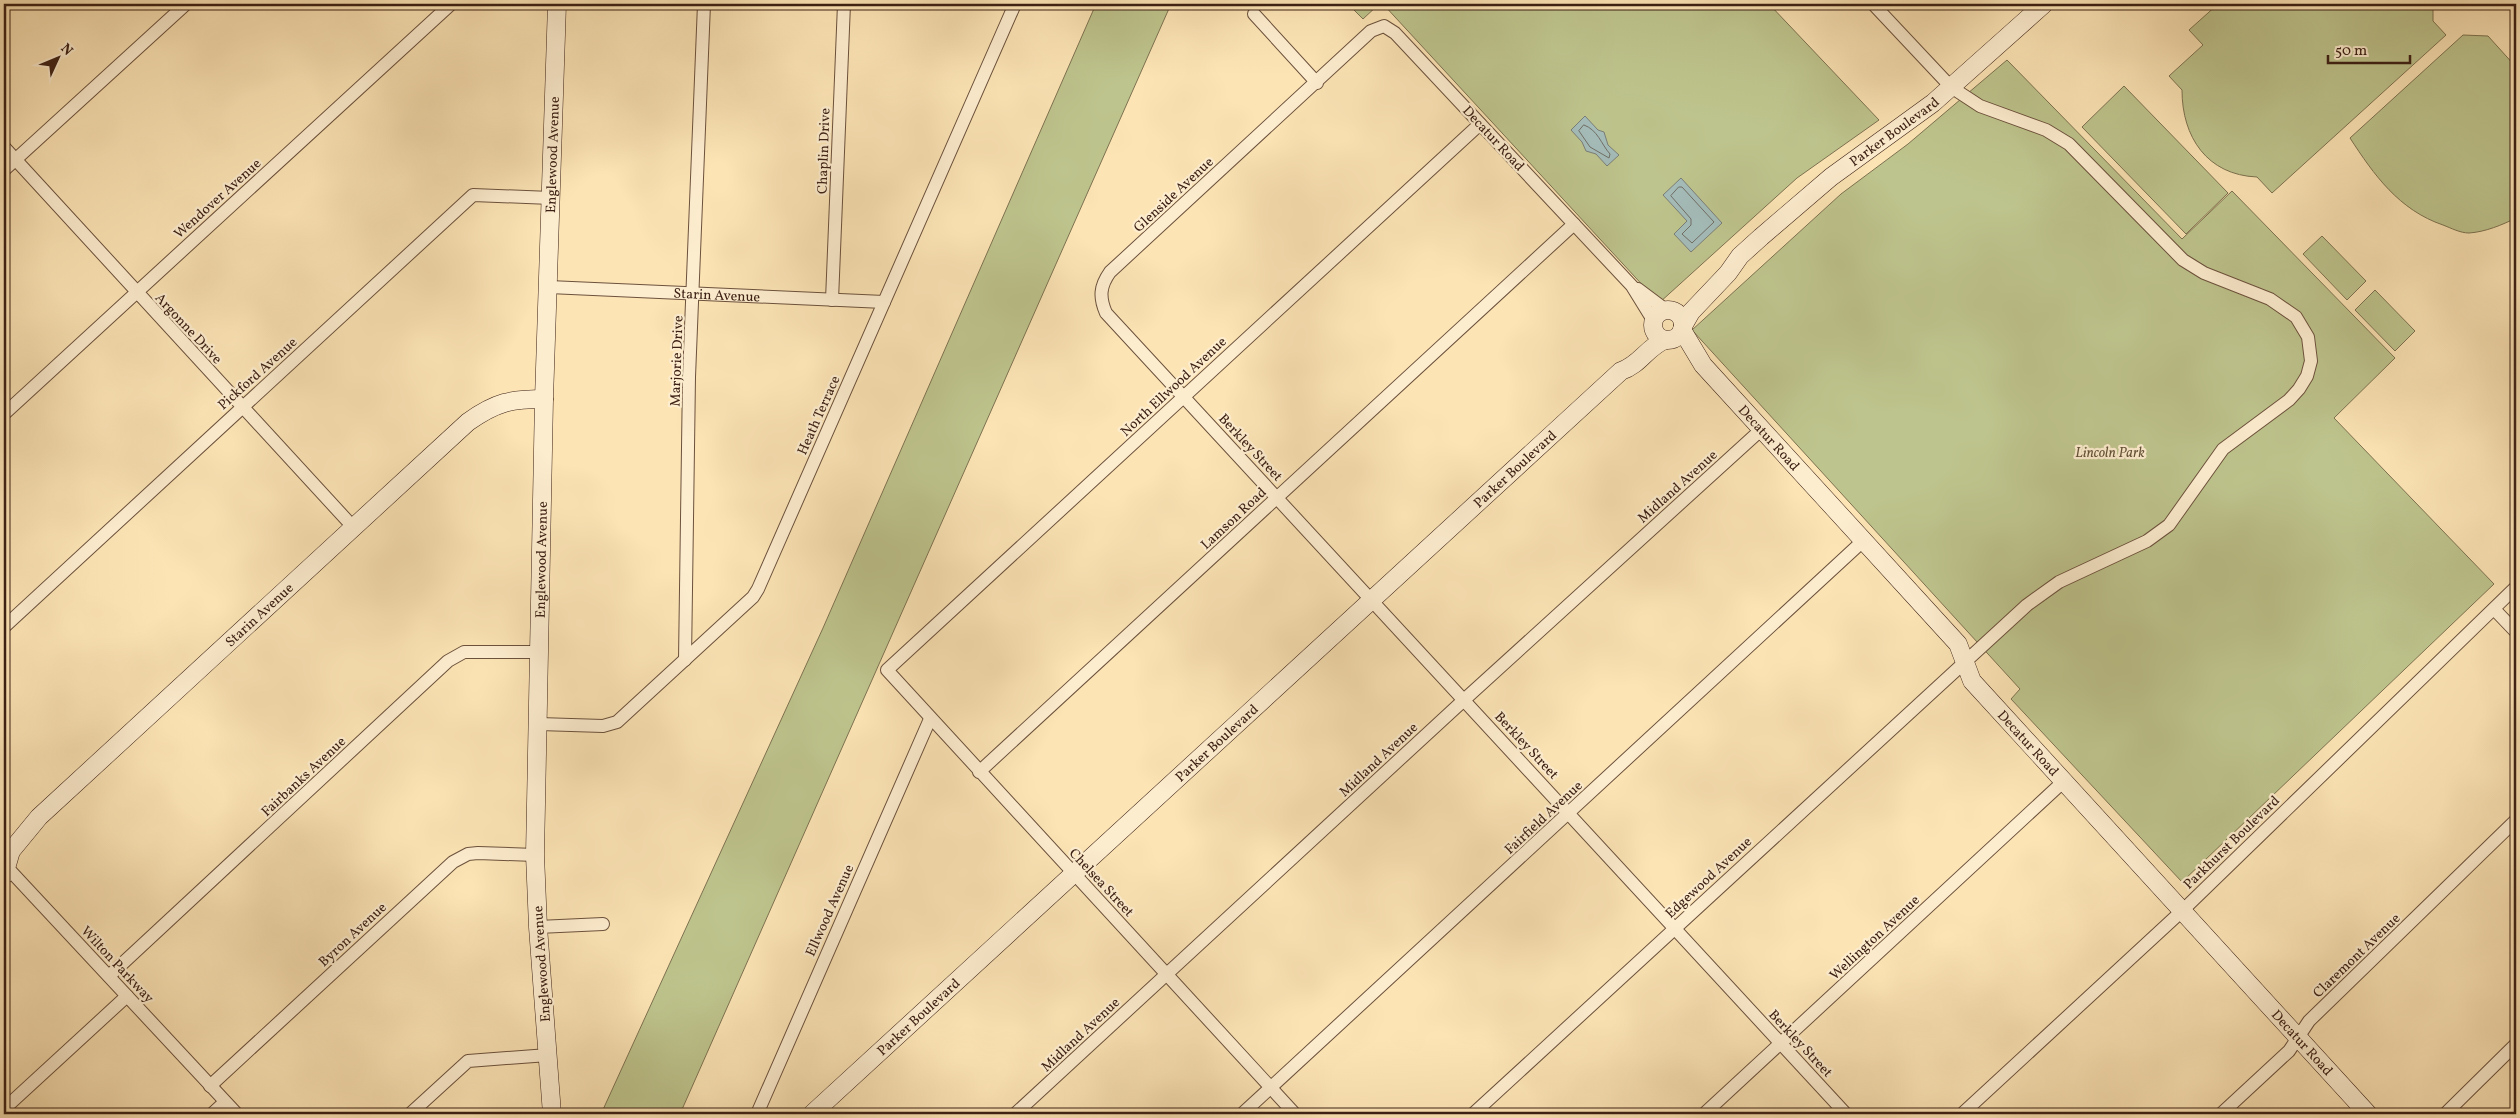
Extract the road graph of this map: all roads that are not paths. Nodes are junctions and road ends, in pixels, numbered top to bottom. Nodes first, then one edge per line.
1 (186, 4) edge
2 (451, 4) edge
3 (557, 4) edge
4 (704, 4) edge
5 (844, 4) edge
6 (1015, 4) edge
7 (1873, 4) edge
8 (2044, 4) edge
9 (1254, 14) dead end
10 (1372, 31) joint
11 (1317, 83) junction
12 (1951, 87) junction
13 (1480, 124) junction
14 (4, 147) edge
15 (16, 160) junction
16 (4, 170) edge
17 (551, 198) junction
18 (1574, 224) junction
19 (1740, 256) junction
20 (549, 287) junction
21 (136, 292) junction
22 (693, 293) junction
23 (832, 300) junction
24 (884, 302) junction
25 (1661, 316) junction
26 (1675, 334) junction
27 (1621, 371) junction
28 (1183, 396) junction
29 (544, 400) junction
30 (242, 407) junction
31 (4, 414) edge
32 (1763, 428) junction
33 (1277, 498) junction
34 (354, 528) junction
35 (1864, 540) junction
36 (2516, 587) edge
37 (1372, 600) junction
38 (2494, 609) junction
39 (4, 627) edge
40 (2516, 632) edge
41 (540, 652) junction
42 (685, 660) junction
43 (1964, 662) junction
44 (886, 670) joint
45 (1465, 699) junction
46 (930, 718) junction
47 (539, 724) junction
48 (978, 772) junction
49 (2064, 781) junction
50 (1570, 813) junction
51 (2516, 820) edge
52 (535, 855) junction
53 (5, 869) edge
54 (1074, 874) junction
55 (2182, 910) junction
56 (603, 924) dead end
57 (538, 927) junction
58 (1675, 928) junction
59 (1167, 974) junction
60 (109, 976) junction
61 (127, 996) junction
62 (2298, 1037) junction
63 (1781, 1043) junction
64 (2516, 1044) edge
65 (548, 1055) junction
66 (210, 1086) junction
67 (1270, 1088) junction
68 (225, 1102) junction
69 (4, 1109) edge
70 (212, 1114) edge
71 (237, 1114) edge
72 (410, 1114) edge
73 (552, 1114) edge
74 (757, 1114) edge
75 (812, 1114) edge
76 (1016, 1114) edge
77 (1242, 1114) edge
78 (1295, 1114) edge
79 (1473, 1114) edge
80 (1704, 1114) edge
81 (1846, 1114) edge
82 (1962, 1114) edge
83 (2221, 1114) edge
84 (2368, 1114) edge
85 (2445, 1114) edge

1 - 15 street
2 - 21 street, Wendover Avenue
3 - 17 street, Englewood Avenue
4 - 22 street, Marjorie Drive
5 - 23 street, Chaplin Drive
6 - 24 street, Heath Terrace
7 - 12 street, Edgewood Avenue
8 - 12 street, Parker Boulevard
9 - 11 street
10 - 11 street, Glenside Avenue
10 - 13 street, Decatur Road
11 - 28 street, Glenside Avenue
12 - 19 street, Parker Boulevard
12 - 43 street, Edgewood Avenue
13 - 18 street, Decatur Road
13 - 28 street, North Ellwood Avenue
14 - 15 street, Argonne Drive
15 - 16 street
15 - 21 street, Argonne Drive
17 - 20 street, Englewood Avenue
17 - 30 street, Pickford Avenue
18 - 25 street, Decatur Road
18 - 33 street, Lamson Road
19 - 25 street, Parker Boulevard
19 - 26 street, Parker Boulevard
20 - 22 street, Starin Avenue
20 - 29 street, Englewood Avenue
21 - 30 street, Argonne Drive
21 - 31 street, Wendover Avenue
22 - 23 street, Starin Avenue
22 - 42 street, Marjorie Drive
23 - 24 street, Starin Avenue
24 - 42 street, Heath Terrace
25 - 26 street
25 - 26 street
25 - 27 street, Parker Boulevard
26 - 27 street, Parker Boulevard
26 - 32 street, Decatur Road
27 - 37 street, Parker Boulevard
28 - 33 street, Berkley Street
28 - 44 street, North Ellwood Avenue
29 - 34 street, Starin Avenue
29 - 41 street, Englewood Avenue
30 - 34 street, Argonne Drive
30 - 39 street, Pickford Avenue
32 - 35 street, Decatur Road
32 - 45 street, Midland Avenue
33 - 37 street, Berkley Street
33 - 48 street, Lamson Road
34 - 53 street, Starin Avenue
35 - 43 street, Decatur Road
35 - 50 street, Fairfield Avenue
36 - 38 street, Parkhurst Boulevard
37 - 45 street, Berkley Street
37 - 54 street, Parker Boulevard
38 - 40 street
38 - 55 street, Parkhurst Boulevard
41 - 47 street, Englewood Avenue
41 - 60 street, Fairbanks Avenue
42 - 47 street, Heath Terrace
43 - 49 street, Decatur Road
43 - 58 street, Edgewood Avenue
44 - 46 street, Chelsea Street
45 - 50 street, Berkley Street
45 - 59 street, Midland Avenue
46 - 48 street, Chelsea Street
46 - 74 street, Ellwood Avenue
47 - 52 street, Englewood Avenue
48 - 54 street, Chelsea Street
49 - 55 street, Decatur Road
49 - 63 street, Wellington Avenue
50 - 58 street, Berkley Street
50 - 67 street, Fairfield Avenue
51 - 62 street, Claremont Avenue
52 - 57 street, Englewood Avenue
52 - 66 street, Byron Avenue
53 - 60 street, Wilton Parkway
54 - 59 street, Chelsea Street
54 - 75 street, Parker Boulevard
55 - 62 street, Decatur Road
55 - 82 street, Parkhurst Boulevard
56 - 57 street
57 - 65 street, Englewood Avenue
58 - 63 street, Berkley Street
58 - 79 street, Edgewood Avenue
59 - 67 street, Chelsea Street
59 - 76 street, Midland Avenue
60 - 61 street, Wilton Parkway
61 - 66 street, Wilton Parkway
61 - 69 street
62 - 83 street, Claremont Avenue
62 - 84 street, Decatur Road
63 - 80 street, Wellington Avenue
63 - 81 street, Berkley Street
64 - 85 street
65 - 72 street
65 - 73 street, Englewood Avenue
66 - 68 street, Wilton Parkway
67 - 77 street, Fairfield Avenue
67 - 78 street, Chelsea Street
68 - 70 street
68 - 71 street

